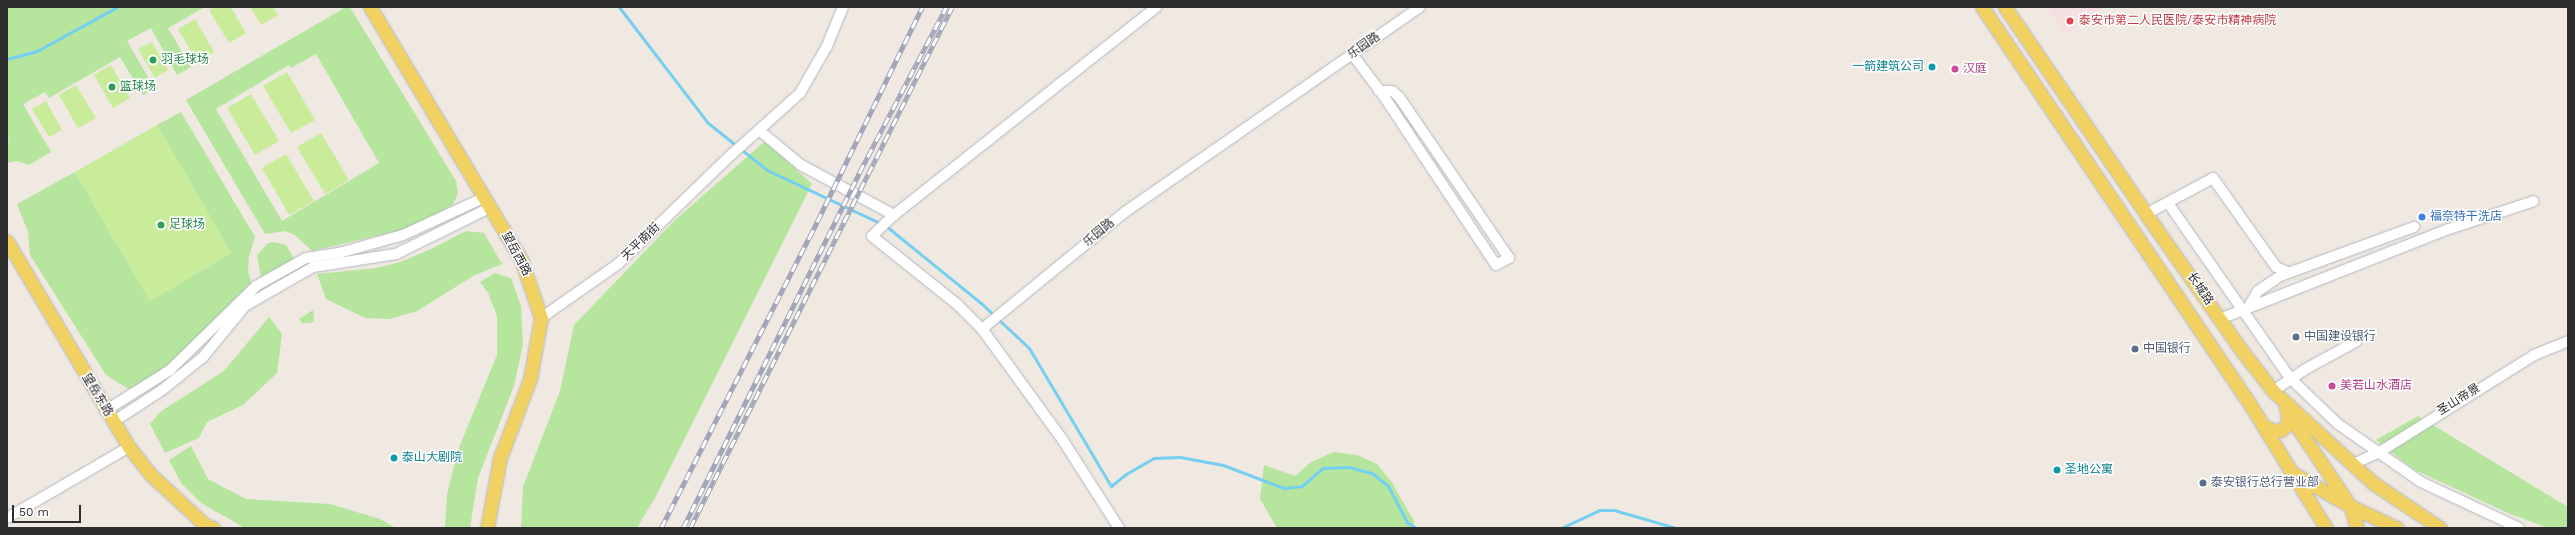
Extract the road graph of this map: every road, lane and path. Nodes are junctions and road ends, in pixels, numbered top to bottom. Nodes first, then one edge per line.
1 (370, 7) edge
2 (843, 7) edge
3 (1156, 7) edge
4 (1420, 7) edge
5 (1982, 7) edge
6 (2005, 7) edge
7 (1352, 54) junction
8 (1379, 91) junction
9 (760, 131) junction
10 (2534, 201) dead end
11 (486, 203) junction
12 (2168, 203) junction
13 (2146, 214) junction
14 (891, 218) junction
15 (2414, 227) dead end
16 (7, 241) edge
17 (2288, 272) junction
18 (2245, 308) junction
19 (541, 318) junction
20 (2220, 319) junction
21 (985, 327) junction
22 (2357, 341) dead end
23 (2568, 341) edge
24 (2291, 379) junction
25 (2273, 390) junction
26 (105, 411) junction
27 (2288, 412) junction
28 (113, 422) junction
29 (2264, 426) junction
30 (129, 447) junction
31 (2378, 453) junction
32 (2353, 464) junction
33 (2294, 474) junction
34 (2350, 506) junction
35 (7, 518) edge
36 (213, 528) edge
37 (486, 528) edge
38 (1119, 528) edge
39 (2326, 528) edge
40 (2357, 528) edge
41 (2397, 528) edge
42 (2440, 528) edge
43 (2519, 528) edge

1 - 11 main road, 望岳西路
2 - 9 street
3 - 14 street
4 - 7 street, 乐园路
5 - 29 main road, 长城路
6 - 13 main road, 长城路
7 - 8 street
7 - 21 street, 乐园路
8 - 8 street
9 - 14 street
9 - 19 street, 天平南街
10 - 18 street
11 - 19 main road, 望岳西路
11 - 26 street
11 - 28 street
12 - 13 street
12 - 17 street
12 - 18 street
13 - 20 main road, 长城路
14 - 21 street
15 - 17 street
16 - 26 main road, 望岳东路
17 - 18 street
18 - 20 street
18 - 24 street
19 - 37 main road, 望岳西路
20 - 25 main road, 长城路
21 - 38 street
22 - 24 street
23 - 31 street, 圣山帝景
24 - 25 street
24 - 31 street
25 - 27 main road
25 - 32 main road, 长城路
26 - 28 main road, 望岳东路
27 - 29 main road
27 - 34 main road
28 - 30 main road, 望岳东路
29 - 33 main road, 长城路
30 - 35 street
30 - 36 main road, 望岳东路
31 - 32 street, 圣山帝景
31 - 43 street
32 - 42 main road, 长城路
33 - 34 main road, 长城路
33 - 39 main road
34 - 40 main road
34 - 41 main road, 长城路

